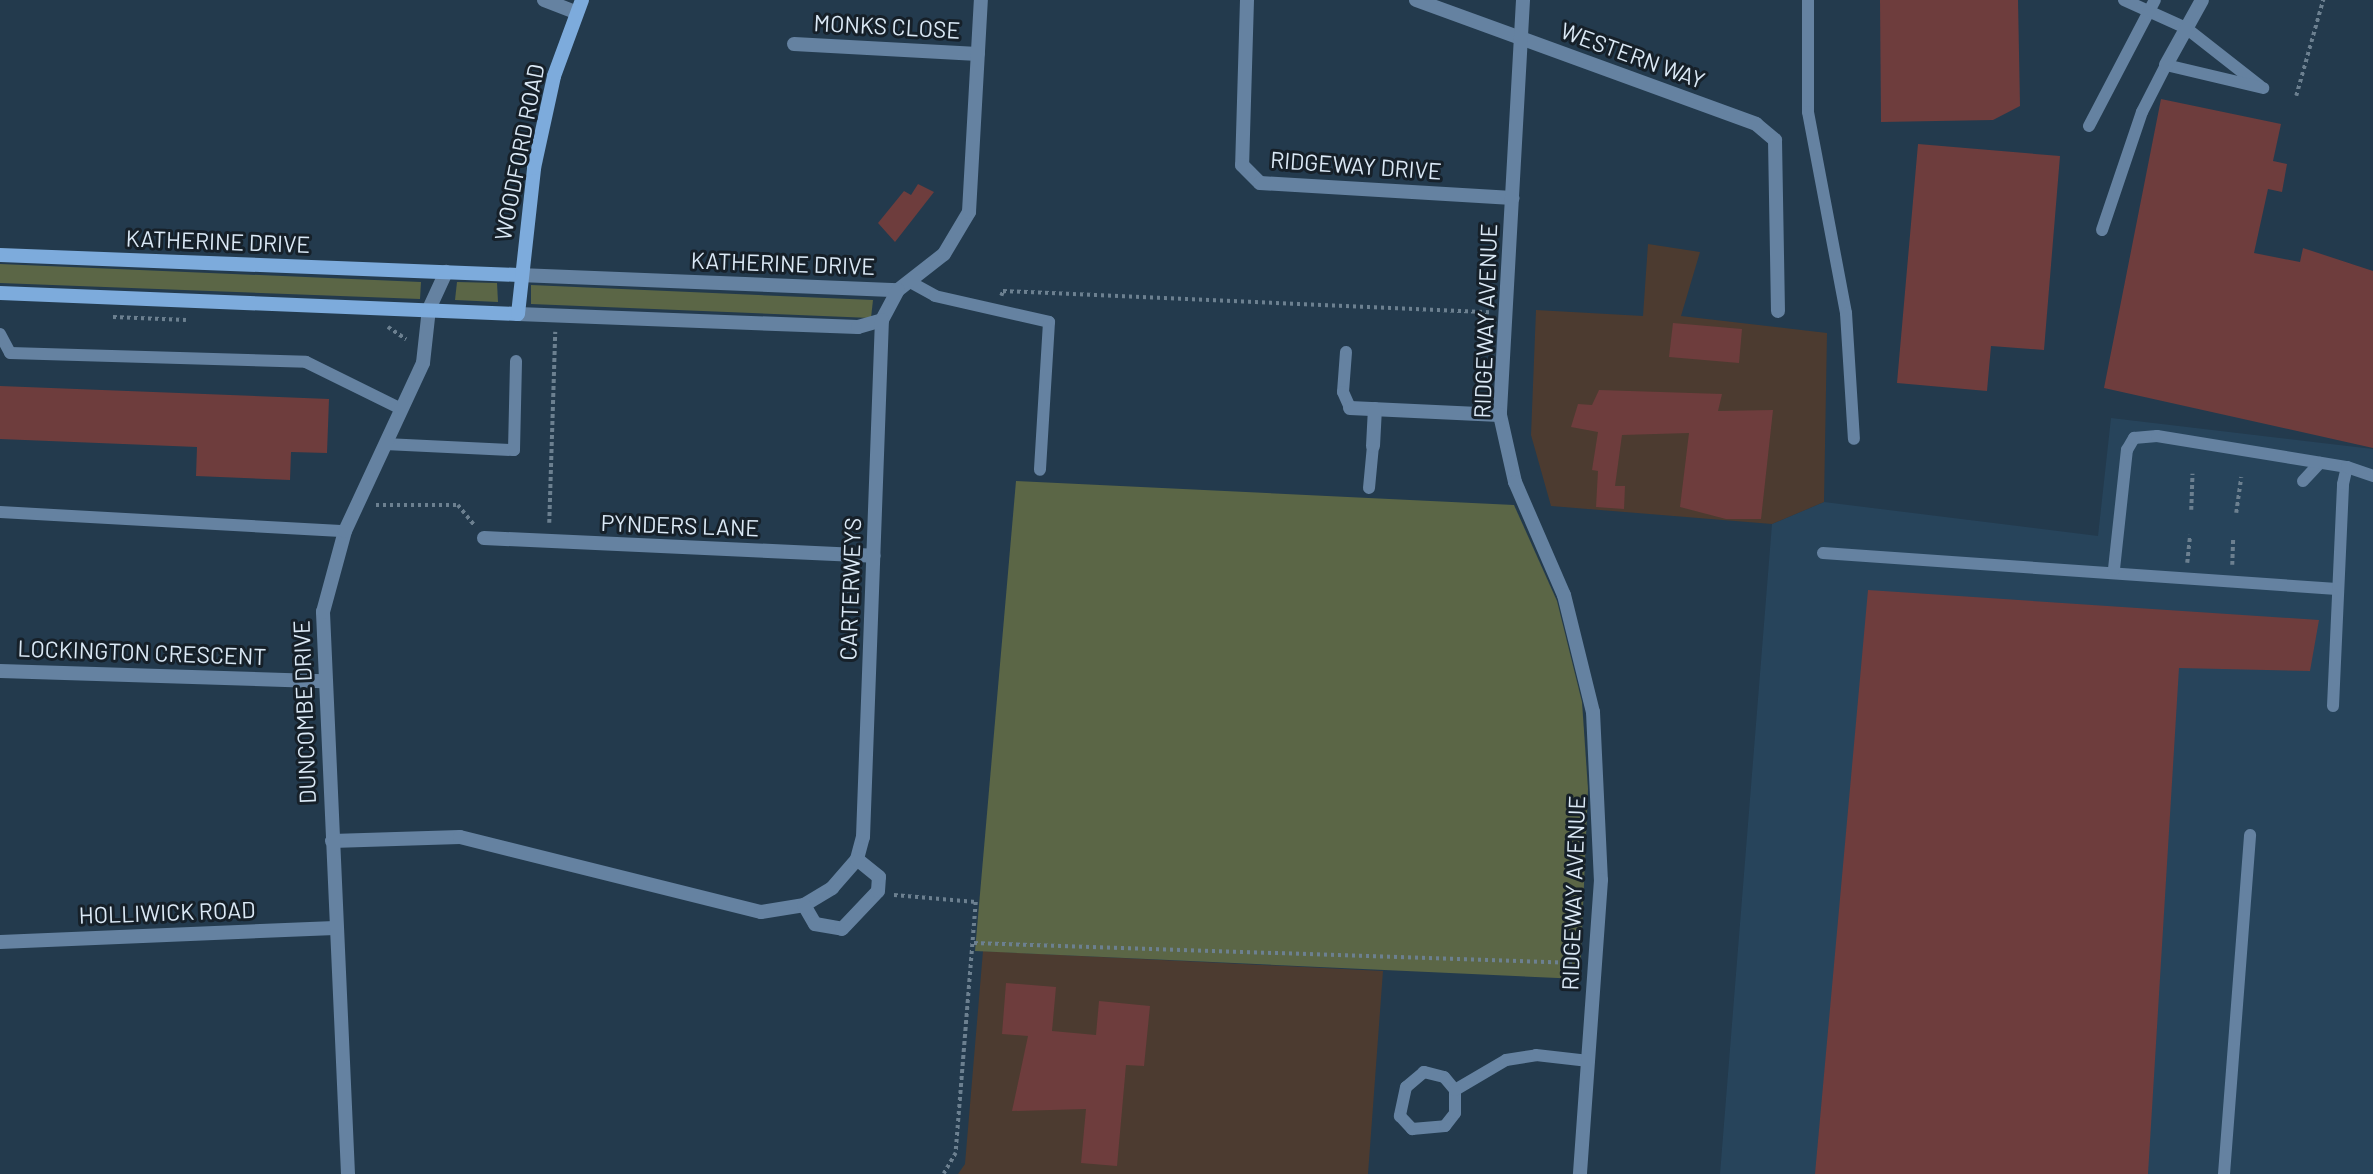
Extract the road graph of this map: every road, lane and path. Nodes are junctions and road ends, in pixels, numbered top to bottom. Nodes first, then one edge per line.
1 (544, 0) edge
2 (981, 0) edge
3 (1247, 0) edge
4 (1416, 0) edge
5 (1523, 0) edge
6 (1808, 0) edge
7 (2124, 0) edge
8 (2202, 0) edge
9 (2323, 0) edge
10 (579, 6) edge
11 (2152, 6) edge
12 (2186, 28) junction
13 (1521, 38) junction
14 (794, 44) dead end
15 (978, 54) junction
16 (2166, 65) junction
17 (2296, 96) dead end
18 (2089, 126) dead end
19 (1513, 198) junction
20 (2102, 230) dead end
21 (0, 255) edge
22 (446, 272) junction
23 (519, 275) junction
24 (912, 283) junction
25 (898, 290) junction
26 (0, 293) edge
27 (997, 308) junction
28 (429, 309) junction
29 (1778, 311) dead end
30 (1506, 313) junction
31 (518, 314) junction
32 (109, 316) dead end
33 (202, 319) dead end
34 (882, 320) junction
35 (378, 323) dead end
36 (555, 326) dead end
37 (0, 334) edge
38 (407, 346) dead end
39 (1346, 352) dead end
40 (5, 353) edge
41 (516, 361) dead end
42 (1350, 408) joint
43 (401, 409) junction
44 (1375, 409) junction
45 (1500, 415) junction
46 (1854, 439) dead end
47 (385, 444) junction
48 (1373, 446) joint
49 (2320, 463) junction
50 (2347, 467) junction
51 (1040, 470) dead end
52 (2192, 474) dead end
53 (2373, 476) edge
54 (2241, 477) dead end
55 (2303, 481) dead end
56 (1369, 488) dead end
57 (357, 505) junction
58 (2191, 510) dead end
59 (0, 512) edge
60 (2236, 513) dead end
61 (345, 531) junction
62 (2190, 535) dead end
63 (484, 538) joint
64 (2233, 539) dead end
65 (548, 543) junction
66 (1823, 553) dead end
67 (874, 556) junction
68 (2186, 565) dead end
69 (2114, 569) junction
70 (2231, 571) dead end
71 (2337, 589) junction
72 (0, 671) edge
73 (324, 681) junction
74 (2333, 706) dead end
75 (2250, 835) dead end
76 (332, 841) junction
77 (857, 859) junction
78 (878, 891) junction
79 (804, 905) junction
80 (335, 928) junction
81 (0, 942) edge
82 (974, 943) junction
83 (1593, 963) junction
84 (1590, 1061) junction
85 (1455, 1090) junction
86 (348, 1174) edge
87 (944, 1174) edge
88 (1580, 1174) edge
89 (2224, 1174) edge

1 - 10 street
2 - 15 street
3 - 19 street, RIDGEWAY DRIVE
4 - 13 street, WESTERN WAY
5 - 13 street, RIDGEWAY AVENUE
6 - 46 lane
7 - 11 lane
8 - 12 street
9 - 17 path
10 - 23 street, WOODFORD ROAD
11 - 12 lane
11 - 18 lane
12 - 16 street
12 - 16 lane
13 - 19 street, RIDGEWAY AVENUE
13 - 29 street, WESTERN WAY
14 - 15 street, MONKS CLOSE
15 - 24 street
16 - 20 lane
19 - 30 street, RIDGEWAY AVENUE
21 - 22 street, KATHERINE DRIVE
22 - 23 street, KATHERINE DRIVE
22 - 28 street, DUNCOMBE DRIVE
23 - 25 street, KATHERINE DRIVE
23 - 31 street
24 - 25 street
24 - 27 lane
25 - 34 street, KATHERINE DRIVE
26 - 28 street
27 - 30 path
27 - 51 lane
28 - 31 street
28 - 43 street, DUNCOMBE DRIVE
30 - 45 street, RIDGEWAY AVENUE
31 - 34 street
32 - 33 path
34 - 67 street, CARTERWEYS
35 - 38 path
36 - 65 path
37 - 40 lane
39 - 42 lane
40 - 43 lane
41 - 47 lane
42 - 44 street
43 - 47 street, DUNCOMBE DRIVE
44 - 45 street
44 - 48 street
45 - 83 street, RIDGEWAY AVENUE
47 - 57 street, DUNCOMBE DRIVE
48 - 56 lane
49 - 50 lane
49 - 55 lane
49 - 69 lane
50 - 53 lane
50 - 71 lane
52 - 58 path
54 - 60 path
57 - 61 street, DUNCOMBE DRIVE
57 - 63 path
59 - 61 lane
61 - 73 street, DUNCOMBE DRIVE
62 - 68 path
63 - 65 street, PYNDERS LANE
64 - 70 path
65 - 67 street, PYNDERS LANE
66 - 69 lane
67 - 77 street, CARTERWEYS
69 - 71 lane
71 - 74 lane
72 - 73 street, LOCKINGTON CRESCENT
73 - 76 street, DUNCOMBE DRIVE
75 - 89 lane
76 - 79 street
76 - 80 street, DUNCOMBE DRIVE
77 - 78 street
77 - 79 street
78 - 79 street
78 - 82 path
80 - 81 street, HOLLIWICK ROAD
80 - 86 street, DUNCOMBE DRIVE
82 - 83 path
82 - 87 path
83 - 84 street, RIDGEWAY AVENUE
84 - 85 lane
84 - 88 street, RIDGEWAY AVENUE
85 - 85 lane

